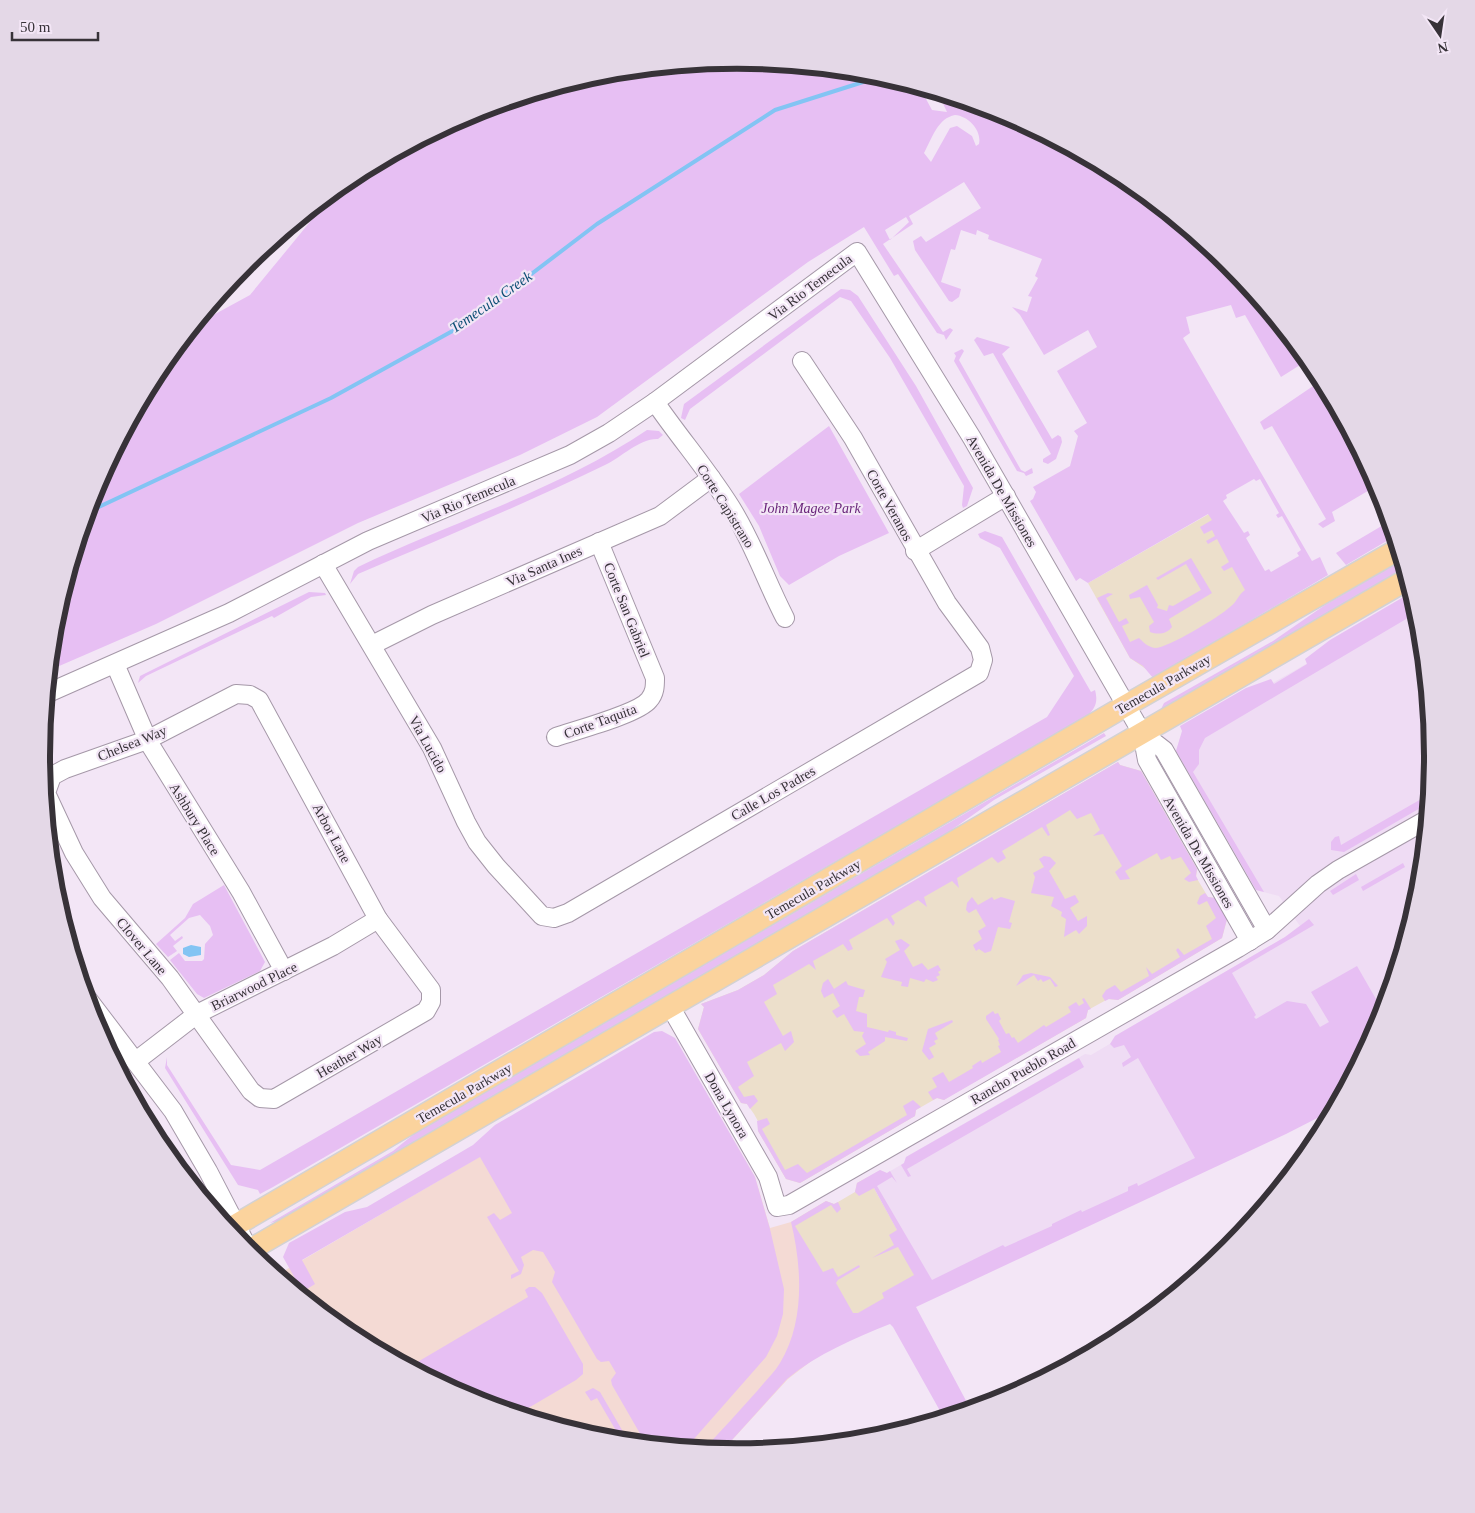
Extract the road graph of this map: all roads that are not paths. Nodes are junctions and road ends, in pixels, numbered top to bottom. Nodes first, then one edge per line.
1 (857, 252) joint
2 (802, 361) dead end
3 (655, 402) junction
4 (710, 478) junction
5 (1006, 496) junction
6 (599, 542) junction
7 (915, 551) junction
8 (1394, 552) edge
9 (323, 564) junction
10 (1403, 582) edge
11 (785, 618) dead end
12 (372, 645) junction
13 (980, 648) joint
14 (115, 664) junction
15 (655, 678) joint
16 (53, 691) edge
17 (226, 699) joint
18 (1126, 706) junction
19 (1142, 733) junction
20 (556, 737) dead end
21 (147, 740) junction
22 (51, 780) edge
23 (51, 804) edge
24 (1422, 823) edge
25 (542, 916) joint
26 (378, 920) junction
27 (1267, 930) junction
28 (1250, 941) junction
29 (284, 971) junction
30 (431, 990) joint
31 (670, 1006) junction
32 (197, 1014) junction
33 (100, 1015) edge
34 (136, 1062) junction
35 (251, 1091) joint
36 (777, 1207) joint
37 (230, 1219) edge
38 (235, 1225) edge
39 (255, 1247) edge

1 - 3 street, Via Rio Temecula
1 - 5 street, Avenida De Missiones
2 - 7 street, Corte Veranos
3 - 4 street, Corte Capistrano
3 - 9 street, Via Rio Temecula
4 - 6 street, Via Santa Ines
4 - 11 street, Corte Capistrano
5 - 7 street
5 - 18 street, Avenida De Missiones
6 - 12 street, Via Santa Ines
6 - 15 street, Corte San Gabriel
7 - 13 street, Corte Veranos
8 - 18 main road, Temecula Parkway
9 - 12 street, Via Lucido
9 - 14 street, Via Rio Temecula
10 - 19 main road, Temecula Parkway
12 - 25 street, Via Lucido
13 - 25 street, Calle Los Padres
14 - 16 street, Via Rio Temecula
14 - 21 street, Ashbury Place
15 - 20 street, Corte Taquita
17 - 21 street, Chelsea Way
17 - 26 street, Arbor Lane
18 - 19 street, Avenida De Missiones
18 - 38 main road, Temecula Parkway
19 - 27 street, Avenida De Missiones
19 - 28 street, Avenida De Missiones
19 - 31 main road, Temecula Parkway
21 - 22 street, Chelsea Way
21 - 29 street, Ashbury Place
23 - 32 street, Clover Lane
24 - 27 street, Rancho Pueblo Road
26 - 29 street, Briarwood Place
26 - 30 street, Arbor Lane
27 - 28 street, Rancho Pueblo Road
28 - 36 street, Rancho Pueblo Road
29 - 32 street, Briarwood Place
30 - 35 street, Heather Way
31 - 36 street, Dona Lynora
31 - 39 main road, Temecula Parkway
32 - 34 street, Briarwood Place
32 - 35 street, Clover Lane
33 - 34 street
34 - 37 street

